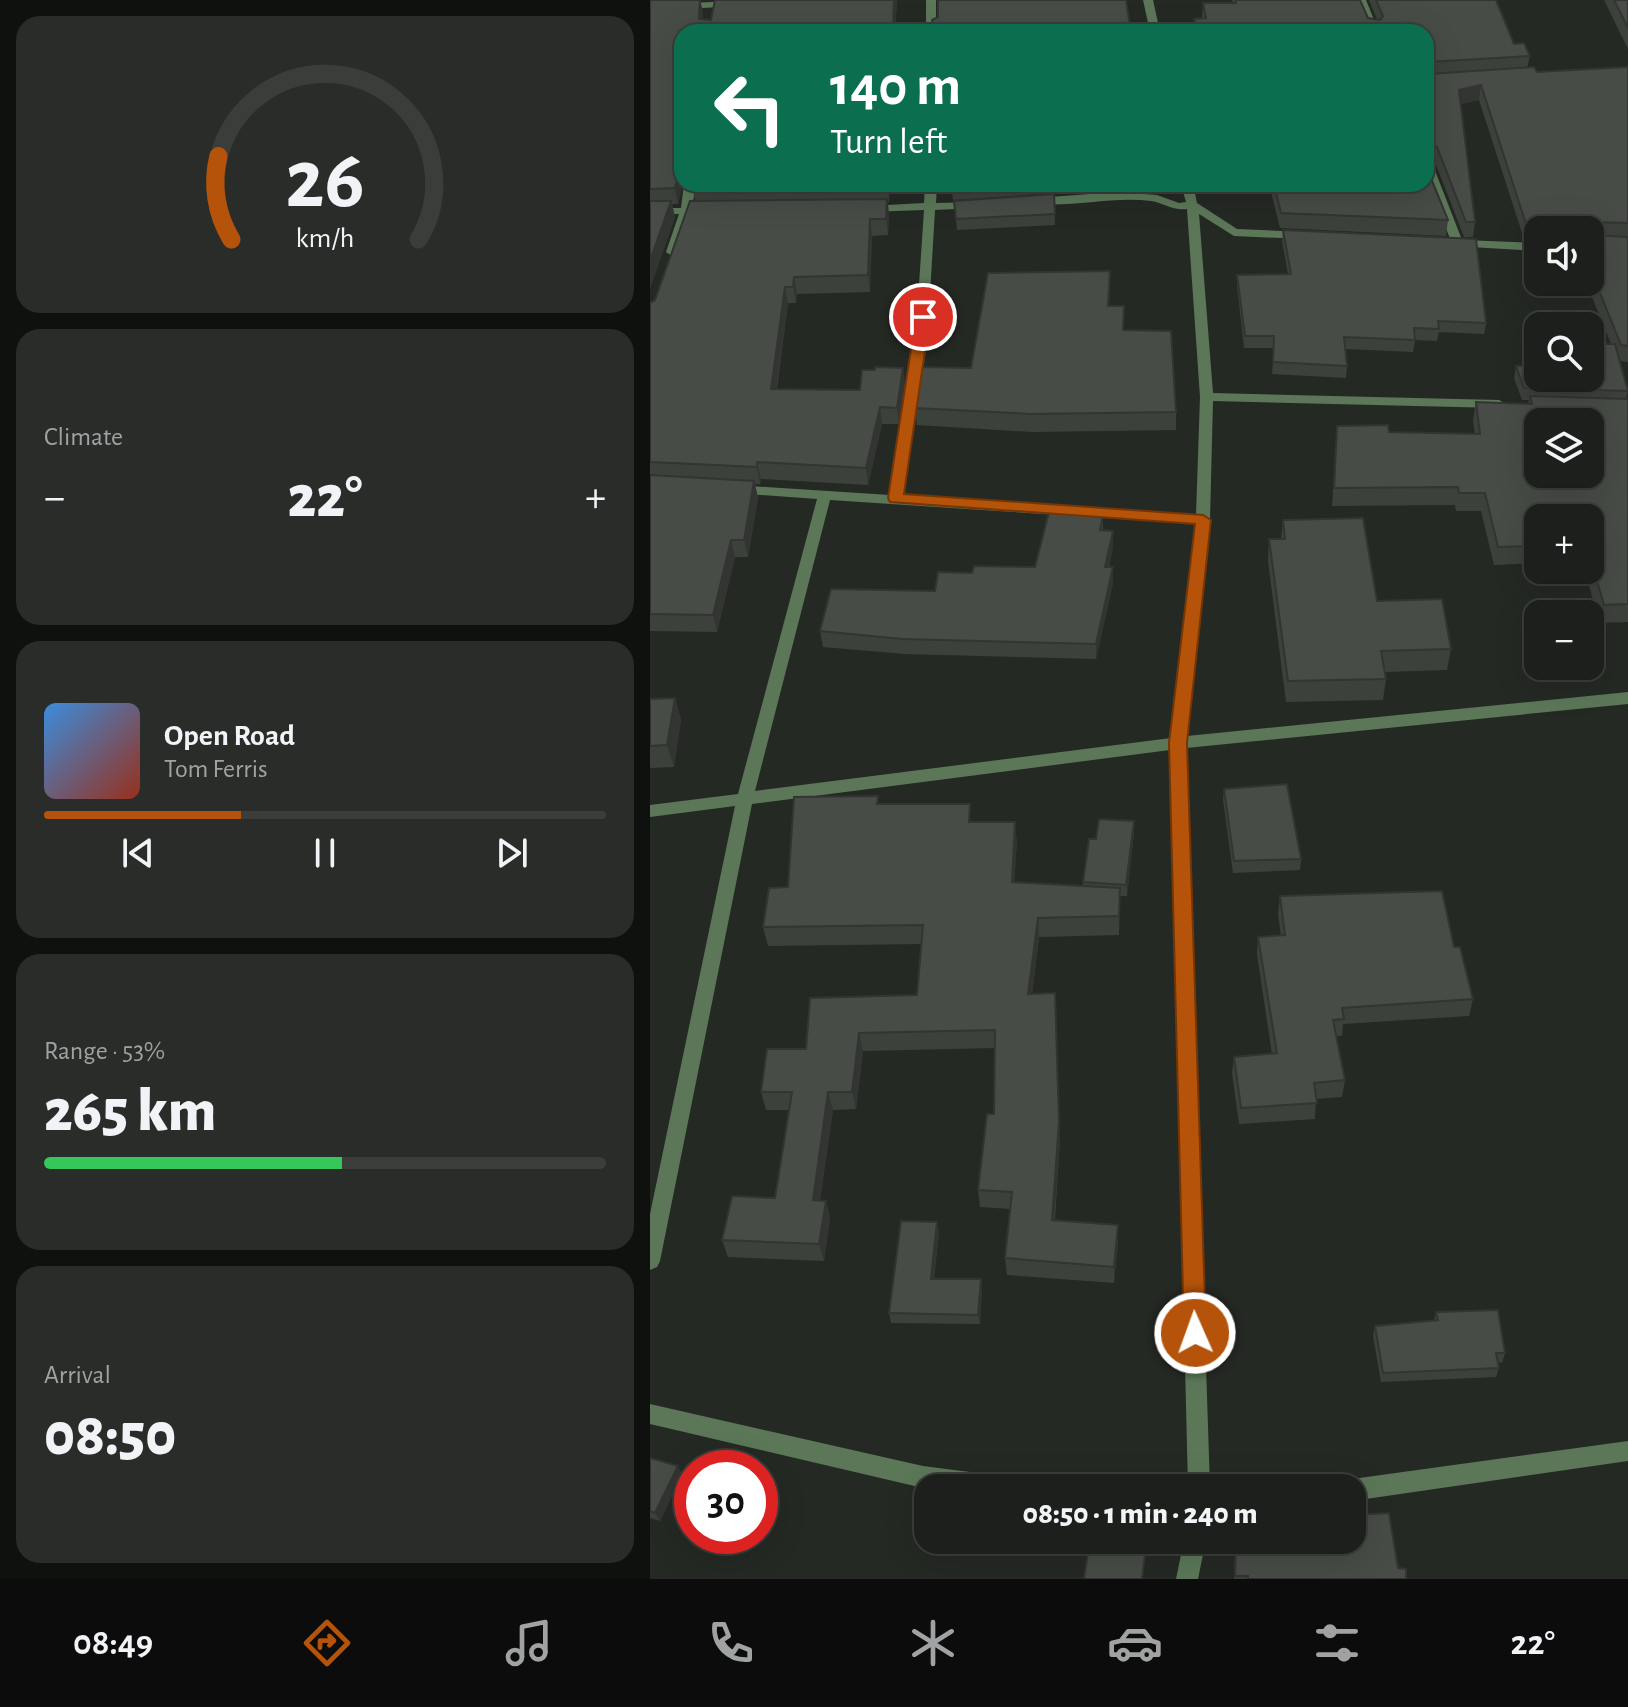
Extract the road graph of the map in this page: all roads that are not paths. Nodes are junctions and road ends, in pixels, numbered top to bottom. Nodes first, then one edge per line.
1 (931, 0) edge
2 (1148, 0) edge
3 (1361, 0) edge
4 (712, 3) edge
5 (741, 4) edge
6 (650, 8) edge
7 (711, 19) edge
8 (931, 24) edge
9 (1153, 24) edge
10 (1371, 24) edge
11 (1434, 184) edge
12 (689, 192) edge
13 (931, 192) edge
14 (1188, 192) edge
15 (1024, 202) edge
16 (993, 204) edge
17 (930, 208) junction
18 (854, 209) edge
19 (650, 211) edge
20 (686, 211) junction
21 (717, 211) edge
22 (1192, 213) junction
23 (1314, 232) edge
24 (1524, 240) edge
25 (1457, 243) junction
26 (1524, 246) edge
27 (665, 271) edge
28 (1207, 397) junction
29 (1512, 404) edge
30 (714, 488) edge
31 (825, 494) junction
32 (896, 498) junction
33 (1203, 520) junction
34 (1628, 698) edge
35 (1178, 743) junction
36 (745, 799) junction
37 (650, 811) edge
38 (650, 1261) edge
39 (650, 1414) edge
40 (1628, 1451) edge
41 (1199, 1474) edge
42 (914, 1475) edge
43 (1366, 1488) edge
44 (1192, 1554) edge
45 (1187, 1579) edge

1 - 8 street
2 - 9 street
3 - 10 street
4 - 5 street
4 - 6 street
4 - 7 street
11 - 25 street
12 - 20 street
13 - 17 street
14 - 22 street
15 - 22 street
16 - 17 street
17 - 18 street
17 - 32 street
19 - 20 street
20 - 21 street
20 - 27 street
22 - 23 street
22 - 28 street
24 - 25 street
25 - 26 street
28 - 29 street
28 - 33 street
30 - 31 street
31 - 32 street
31 - 36 street
32 - 33 street
33 - 35 street
34 - 35 street
35 - 36 street
35 - 41 street
36 - 37 street
36 - 38 street
39 - 42 street
40 - 43 street
44 - 45 street

